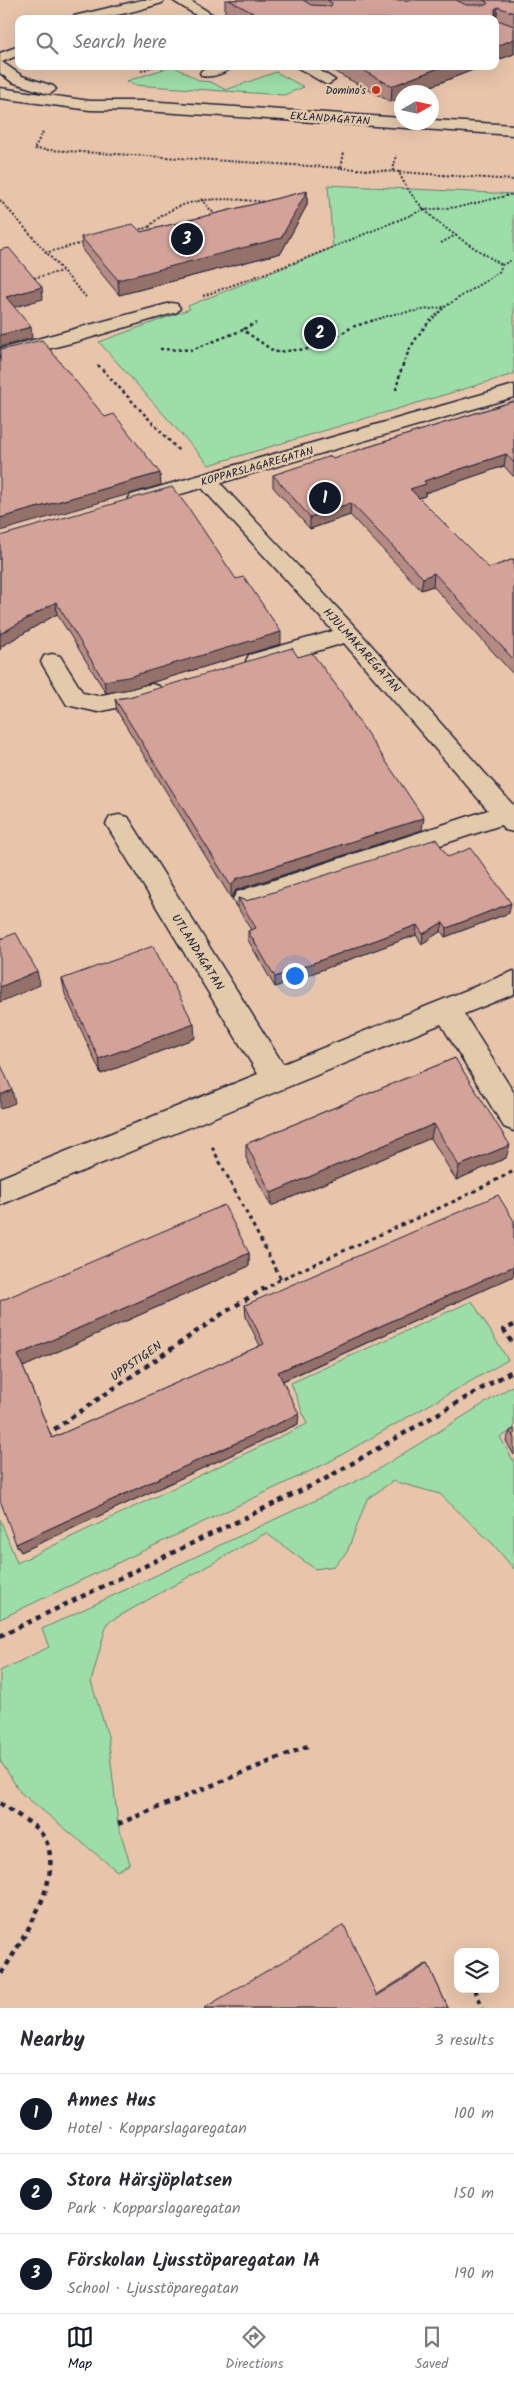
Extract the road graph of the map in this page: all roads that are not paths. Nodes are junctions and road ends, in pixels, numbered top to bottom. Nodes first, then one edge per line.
1 (157, 0) edge
2 (179, 0) edge
3 (121, 10) junction
4 (98, 15) edge
5 (110, 15) edge
6 (207, 15) edge
7 (15, 52) edge
8 (0, 58) edge
9 (0, 65) edge
10 (215, 70) edge
11 (309, 70) edge
12 (207, 73) dead end
13 (327, 80) dead end
14 (0, 93) edge
15 (145, 106) junction
16 (514, 130) edge
17 (171, 308) road end
18 (0, 355) edge
19 (514, 392) edge
20 (207, 481) junction
21 (124, 504) edge
22 (349, 634) junction
23 (52, 662) dead end
24 (235, 668) edge
25 (168, 688) edge
26 (510, 819) edge
27 (119, 824) dead end
28 (246, 899) edge
29 (514, 982) edge
30 (447, 1010) junction
31 (278, 1079) junction
32 (514, 1118) edge
33 (0, 1192) edge

1 - 3 street
2 - 6 street
3 - 4 street
3 - 5 street
7 - 8 street
9 - 15 street, EKLANDAGATAN
10 - 12 street
11 - 13 street
14 - 15 street, EKLANDAGATAN
15 - 16 street, EKLANDAGATAN
17 - 18 street
19 - 20 street, KOPPARSLAGAREGATAN
20 - 21 street, KOPPARSLAGAREGATAN
20 - 22 street, HJULMAKAREGATAN
22 - 24 street
22 - 26 street, HJULMAKAREGATAN
23 - 25 street
26 - 28 street
27 - 31 street, UTLANDAGATAN
29 - 30 street
30 - 31 street
30 - 32 street
31 - 33 street

